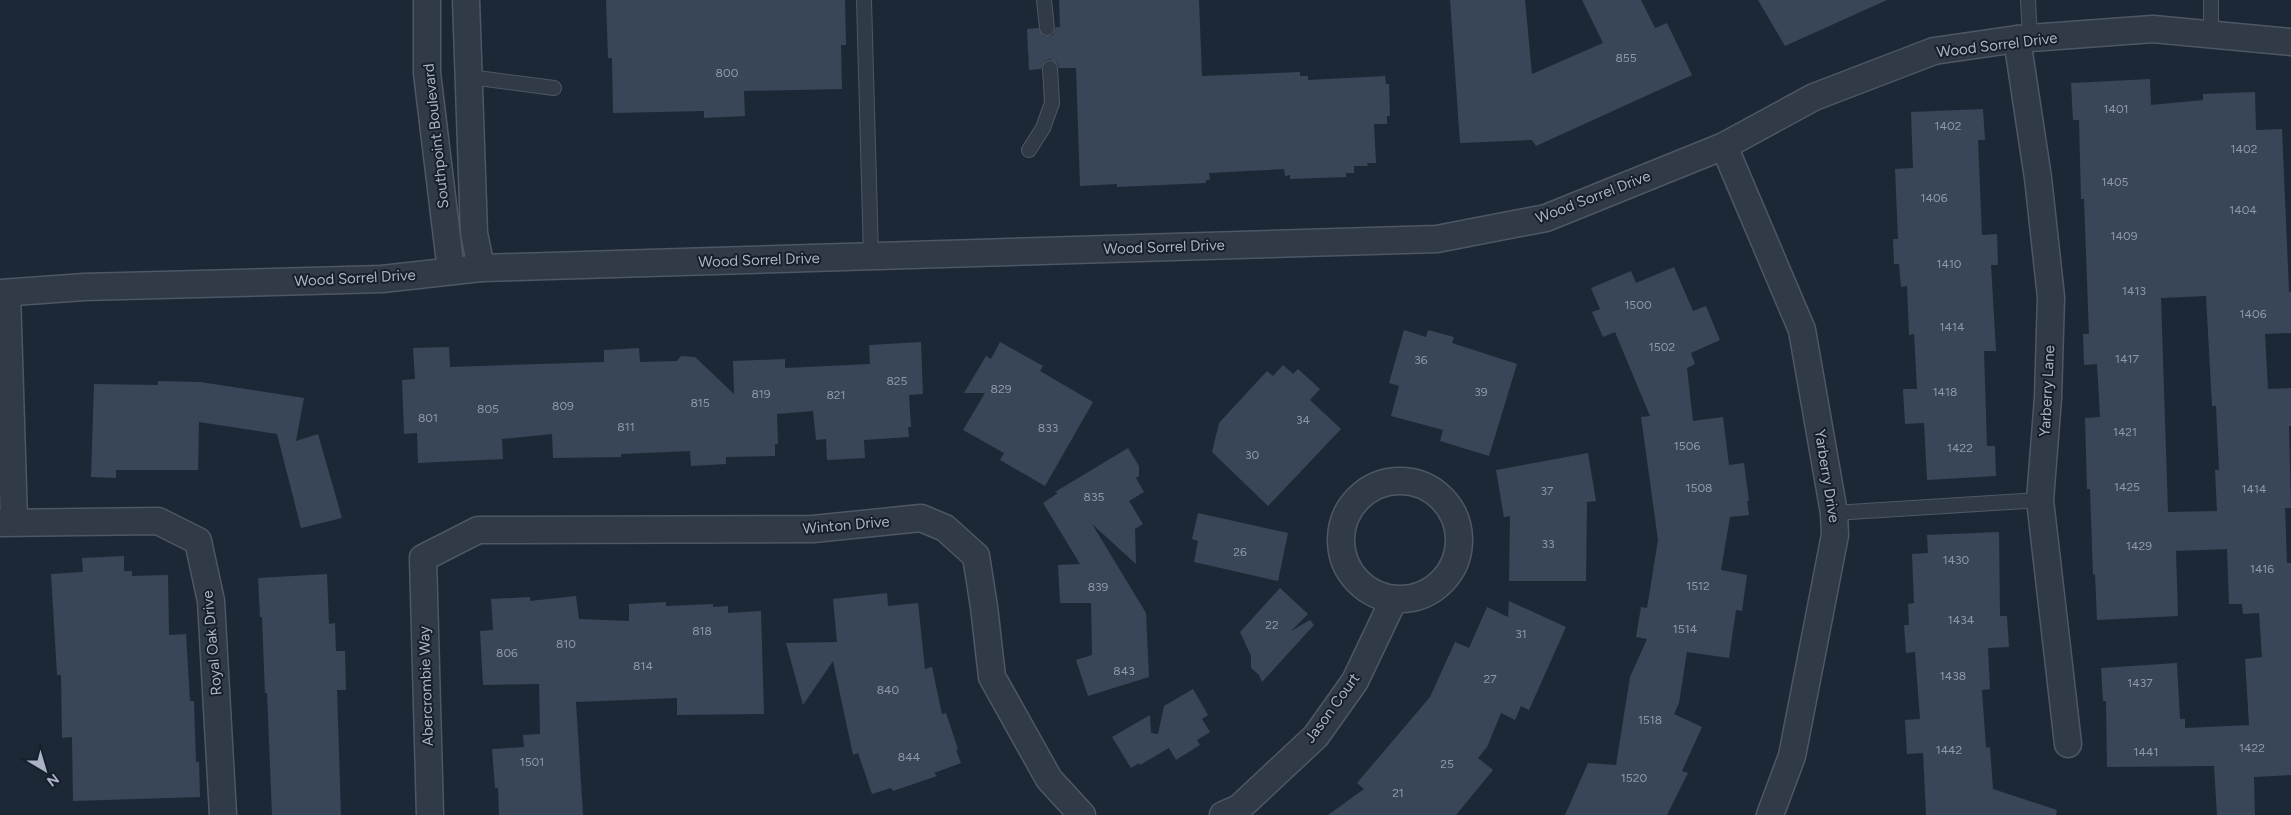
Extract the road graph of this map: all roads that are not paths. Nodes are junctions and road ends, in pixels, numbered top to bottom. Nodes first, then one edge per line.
1 (427, 0) edge
2 (466, 0) edge
3 (864, 0) edge
4 (1044, 0) edge
5 (2028, 0) edge
6 (2211, 0) edge
7 (1047, 28) dead end
8 (2211, 35) junction
9 (2023, 39) junction
10 (2291, 42) edge
11 (1050, 68) dead end
12 (470, 77) junction
13 (554, 88) dead end
14 (1724, 146) junction
15 (1029, 150) dead end
16 (872, 256) junction
17 (481, 268) junction
18 (451, 271) junction
19 (3, 293) edge
20 (2040, 500) junction
21 (1834, 513) junction
22 (7, 522) edge
23 (422, 558) joint
24 (1394, 599) junction
25 (2068, 744) dead end
26 (223, 815) edge
27 (430, 815) edge
28 (1082, 815) edge
29 (1223, 815) edge
30 (1770, 815) edge

1 - 18 street, Southpoint Boulevard
2 - 12 street, Southpoint Boulevard
3 - 16 lane
4 - 7 lane
5 - 9 lane
6 - 8 lane
8 - 9 street, Wood Sorrel Drive
8 - 10 street, Wood Sorrel Drive
9 - 14 street, Wood Sorrel Drive
9 - 20 street, Yarberry Lane
11 - 15 lane
12 - 13 lane
12 - 17 street, Southpoint Boulevard
14 - 16 street, Wood Sorrel Drive
14 - 21 street, Yarberry Drive
16 - 17 street, Wood Sorrel Drive
17 - 18 street, Wood Sorrel Drive
18 - 19 street, Wood Sorrel Drive
19 - 22 street
20 - 21 lane
20 - 25 street, Yarberry Lane
21 - 30 street, Yarberry Drive
22 - 26 street, Royal Oak Drive
23 - 27 street, Abercrombie Way
23 - 28 street, Winton Drive
24 - 24 street
24 - 29 street, Jason Court

